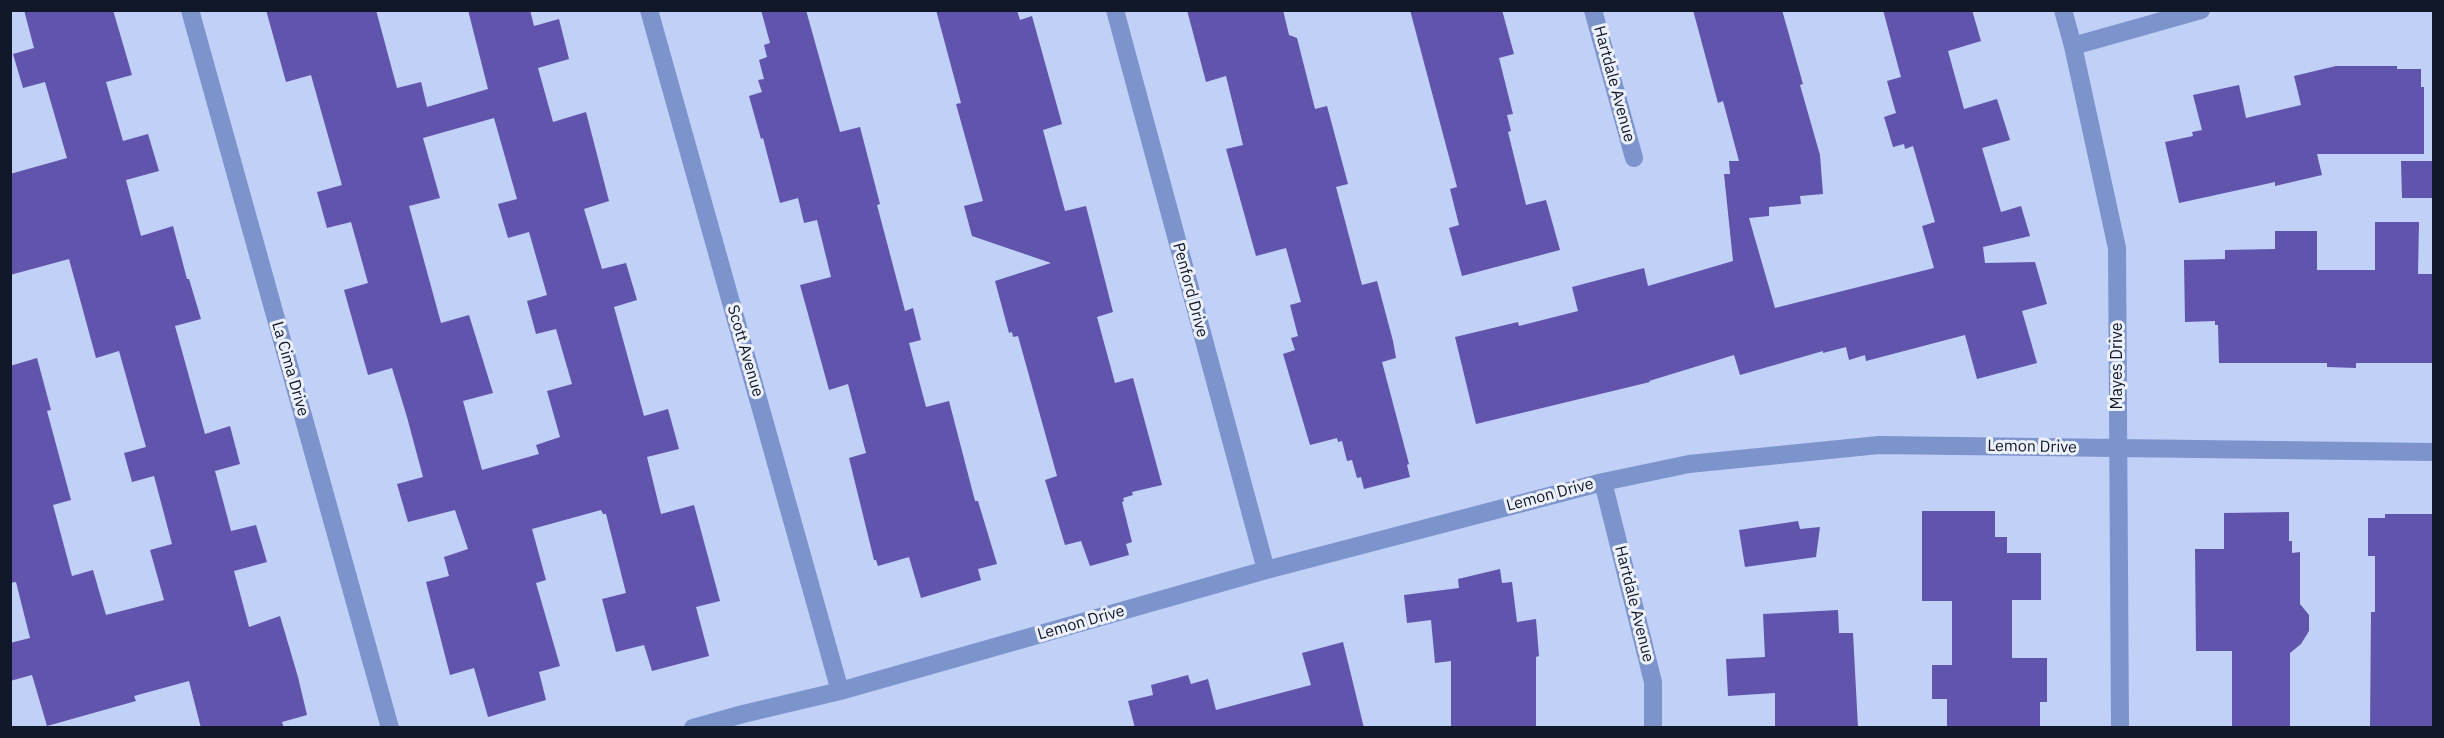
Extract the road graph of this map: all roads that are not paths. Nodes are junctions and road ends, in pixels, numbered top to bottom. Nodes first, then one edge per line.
1 (190, 10) edge
2 (649, 10) edge
3 (1115, 10) edge
4 (1593, 10) edge
5 (2062, 10) edge
6 (2201, 10) edge
7 (2073, 46) junction
8 (1634, 158) dead end
9 (2117, 448) junction
10 (2433, 452) edge
11 (1603, 482) junction
12 (1266, 570) junction
13 (840, 692) junction
14 (390, 728) edge
15 (693, 728) edge
16 (1653, 728) edge
17 (2120, 728) edge

1 - 14 street, La Cima Drive
2 - 13 street, Scott Avenue
3 - 12 street, Penford Drive
4 - 8 street, Hartdale Avenue
5 - 7 street, Mayes Drive
6 - 7 street
7 - 9 street, Mayes Drive
9 - 10 street, Lemon Drive
9 - 11 street, Lemon Drive
9 - 17 street, Mayes Drive
11 - 12 street, Lemon Drive
11 - 16 street, Hartdale Avenue
12 - 13 street, Lemon Drive
13 - 15 street, Lemon Drive

